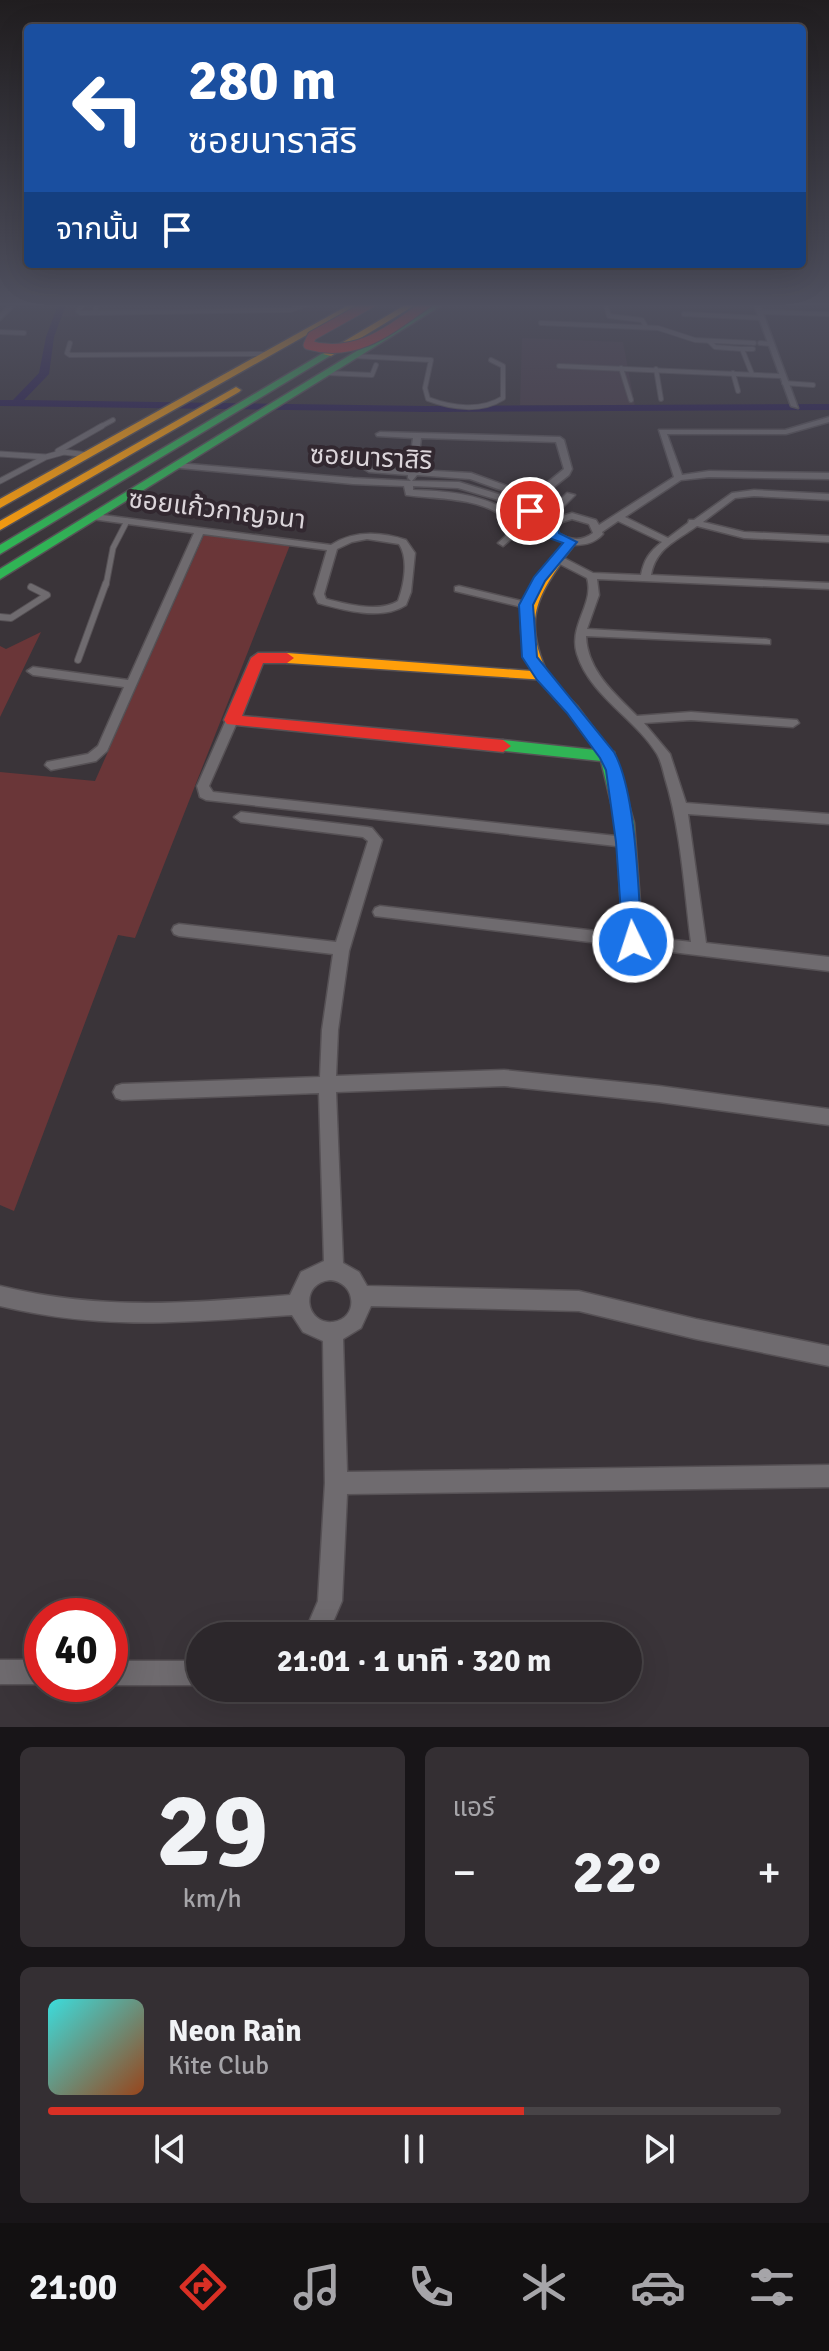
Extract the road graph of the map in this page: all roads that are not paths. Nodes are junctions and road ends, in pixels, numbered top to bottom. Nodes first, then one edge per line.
1 (218, 383) edge
2 (249, 383) edge
3 (281, 383) edge
4 (311, 383) edge
5 (426, 383) edge
6 (505, 383) edge
7 (626, 383) edge
8 (658, 383) edge
9 (736, 383) edge
10 (784, 383) edge
11 (799, 383) edge
12 (813, 385) dead end
13 (738, 391) dead end
14 (661, 399) dead end
15 (631, 400) dead end
16 (795, 406) dead end
17 (829, 419) edge
18 (113, 420) dead end
19 (380, 434) dead end
20 (417, 435) junction
21 (56, 452) junction
22 (0, 454) edge
23 (90, 455) junction
24 (46, 457) junction
25 (351, 458) dead end
26 (180, 465) junction
27 (829, 476) edge
28 (679, 478) junction
29 (411, 479) junction
30 (0, 481) edge
31 (570, 495) dead end
32 (829, 497) edge
33 (533, 498) junction
34 (0, 504) edge
35 (522, 507) junction
36 (95, 517) junction
37 (617, 517) junction
38 (127, 521) junction
39 (552, 522) junction
40 (692, 522) junction
41 (0, 526) edge
42 (200, 530) junction
43 (598, 530) junction
44 (829, 539) edge
45 (667, 541) junction
46 (571, 542) junction
47 (503, 543) dead end
48 (333, 548) junction
49 (0, 550) edge
50 (558, 559) junction
51 (0, 575) edge
52 (591, 576) junction
53 (646, 577) junction
54 (829, 586) edge
55 (31, 587) dead end
56 (459, 589) dead end
57 (526, 605) junction
58 (0, 617) edge
59 (580, 632) junction
60 (766, 642) dead end
61 (78, 660) dead end
62 (33, 671) dead end
63 (542, 677) junction
64 (131, 684) junction
65 (232, 720) junction
66 (634, 720) junction
67 (793, 723) dead end
68 (608, 756) junction
69 (51, 765) dead end
70 (681, 808) junction
71 (241, 817) dead end
72 (829, 819) edge
73 (625, 842) junction
74 (380, 912) dead end
75 (179, 930) dead end
76 (633, 942) junction
77 (341, 949) junction
78 (699, 949) junction
79 (829, 964) edge
80 (328, 1085) junction
81 (122, 1092) dead end
82 (829, 1117) edge
83 (334, 1268) junction
84 (0, 1296) edge
85 (360, 1296) junction
86 (301, 1304) junction
87 (333, 1334) junction
88 (829, 1356) edge
89 (829, 1476) edge
90 (336, 1483) junction
91 (321, 1622) edge
92 (0, 1672) edge
93 (24, 1672) edge
94 (128, 1673) edge
95 (186, 1673) edge

1 - 23 main road
2 - 41 main road
3 - 49 main road
4 - 26 main road
5 - 6 lane
7 - 15 lane
8 - 14 lane
9 - 13 lane
10 - 16 street
11 - 12 lane
17 - 28 street
18 - 21 lane
19 - 20 street
20 - 29 street
20 - 33 street
21 - 23 lane
21 - 24 lane
22 - 24 lane
23 - 34 main road
24 - 30 lane
25 - 29 street
26 - 29 street, ซอยนาราสิริ
26 - 36 main road
27 - 28 street
28 - 37 street
29 - 33 street
29 - 35 street, ซอยนาราสิริ
29 - 47 street
31 - 33 street
32 - 40 street
33 - 35 street
35 - 39 street, ซอยนาราสิริ
36 - 38 street, ซอยแก้วกาญจนา
36 - 51 main road
37 - 43 street
37 - 45 street
38 - 42 street, ซอยแก้วกาญจนา
38 - 61 lane
39 - 43 street, ซอยนาราสิริ
39 - 46 street, ซอยนาราสิริ
40 - 44 street
40 - 45 street
42 - 48 street, ซอยแก้วกาญจนา
42 - 64 street
43 - 46 street
45 - 53 street
46 - 50 street
48 - 48 street, ซอยแก้วกาญจนา
50 - 52 street
50 - 57 main road
52 - 53 street
52 - 59 street
53 - 54 street
55 - 58 lane
56 - 57 street
57 - 63 main road
59 - 60 street
59 - 66 street
62 - 64 street
63 - 65 main road
63 - 68 street
64 - 69 street
65 - 68 main road
65 - 73 street
66 - 67 street
66 - 70 street
68 - 73 main road
70 - 72 street
70 - 78 street
71 - 77 street
73 - 76 main road
74 - 76 street
75 - 77 street
76 - 78 street
77 - 80 street
78 - 79 street
80 - 81 street
80 - 82 street
80 - 83 street
83 - 85 street
83 - 86 street
84 - 86 street
85 - 87 street
85 - 88 street
86 - 87 street
87 - 90 street
89 - 90 street
90 - 91 street
92 - 93 street
94 - 95 street

